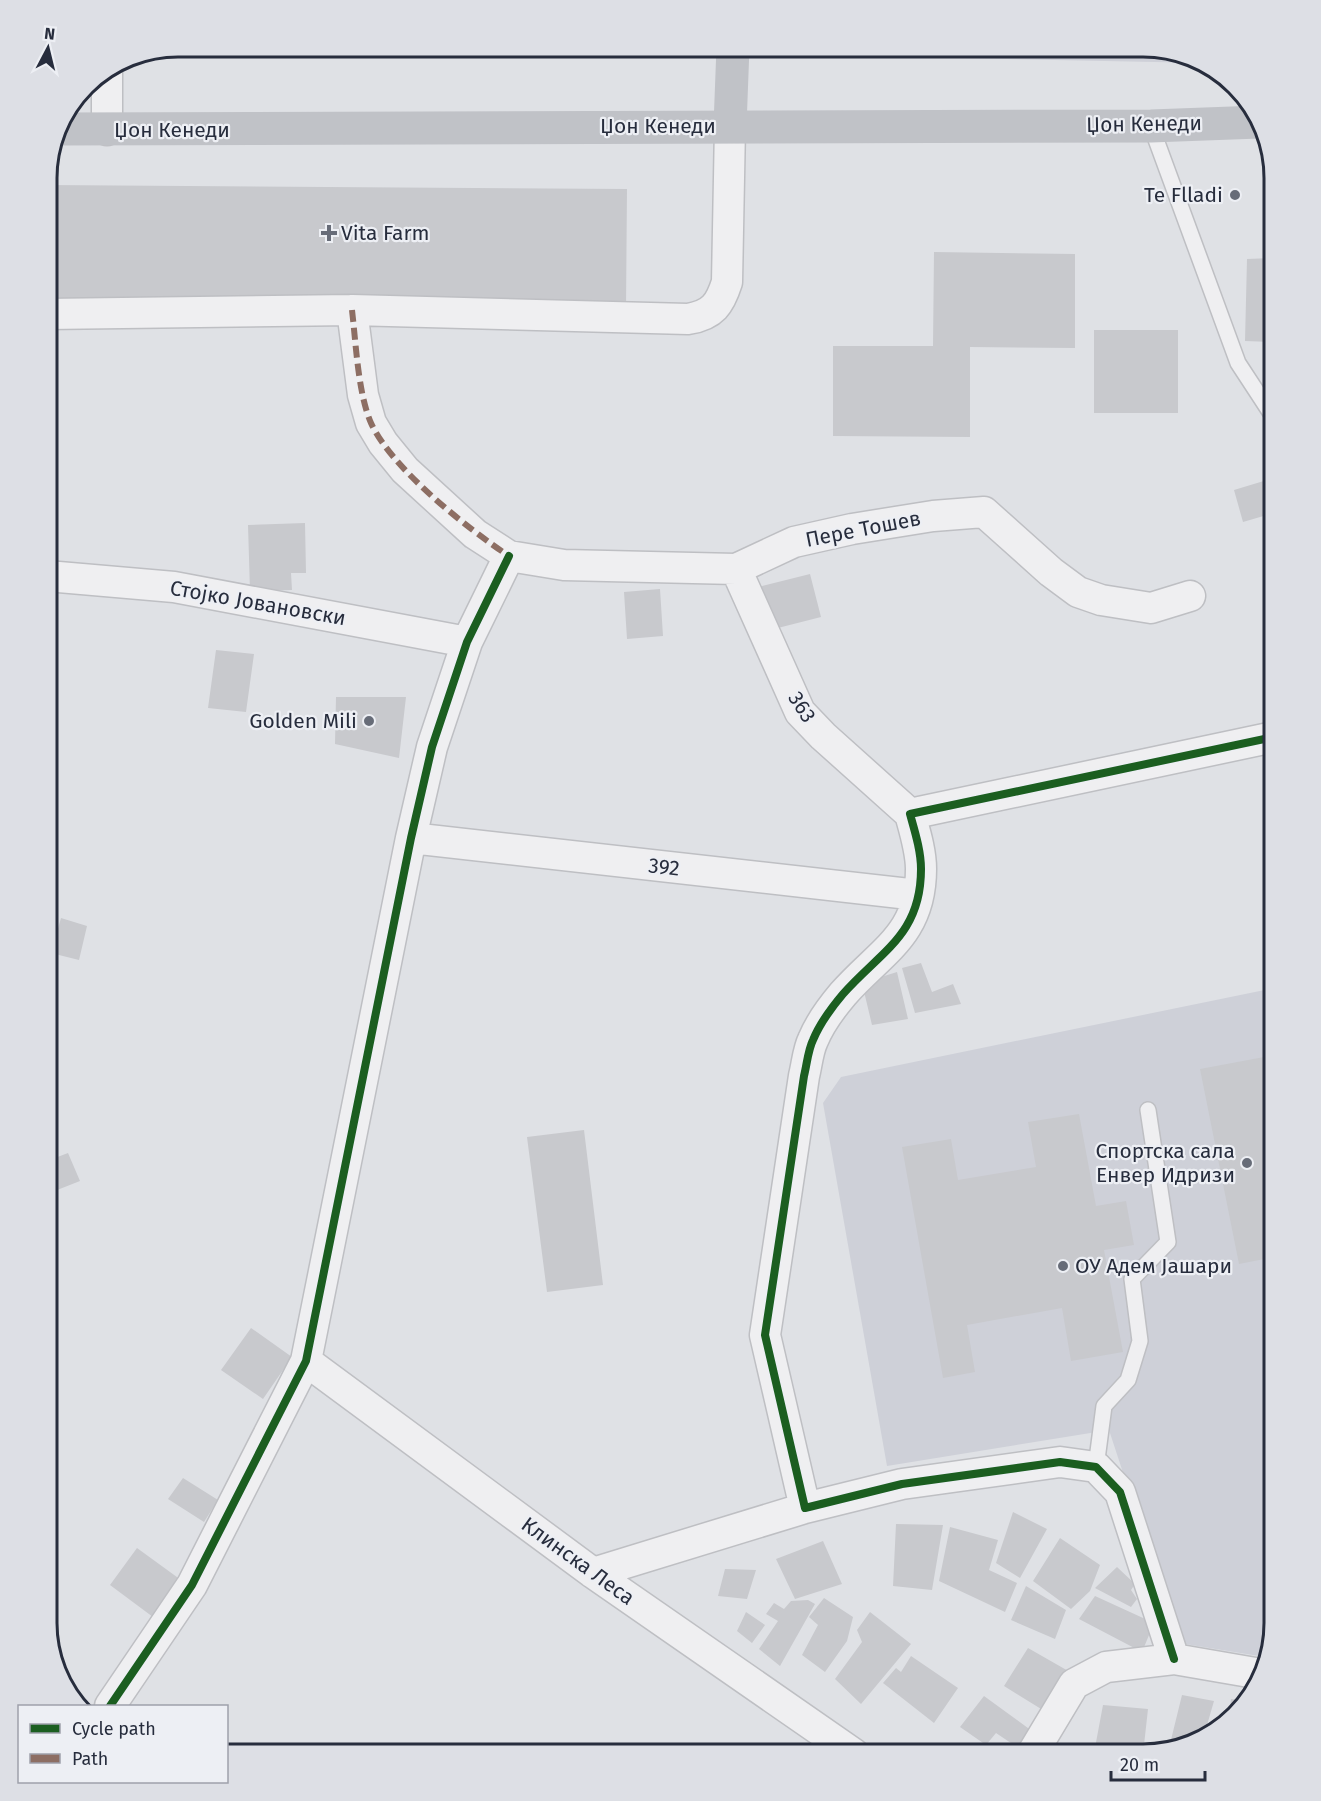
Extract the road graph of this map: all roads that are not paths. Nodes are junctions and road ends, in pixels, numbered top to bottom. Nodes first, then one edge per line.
1 (733, 57) edge
2 (107, 80) edge
3 (1250, 122) edge
4 (730, 126) junction
5 (1151, 126) junction
6 (67, 129) edge
7 (107, 130) junction
8 (352, 310) junction
9 (57, 314) edge
10 (1264, 402) edge
11 (509, 556) junction
12 (736, 569) junction
13 (57, 577) edge
14 (1190, 596) dead end
15 (467, 642) junction
16 (1264, 739) edge
17 (910, 814) junction
18 (411, 838) junction
19 (918, 895) junction
20 (1148, 1110) dead end
21 (306, 1361) junction
22 (1096, 1467) junction
23 (805, 1508) junction
24 (593, 1573) junction
25 (1174, 1659) junction
26 (1253, 1673) edge
27 (111, 1705) edge
28 (840, 1744) edge
29 (1038, 1744) edge

1 - 4 street
2 - 7 street
3 - 5 street, Џон Кенеди
4 - 5 street, Џон Кенеди
4 - 7 street, Џон Кенеди
4 - 8 street
5 - 10 lane
6 - 7 street, Џон Кенеди
8 - 9 street
8 - 11 street
11 - 12 street, Пере Тошев
11 - 15 street
12 - 14 street, Пере Тошев
12 - 17 street, 363
13 - 15 street, Стојко Јовановски
15 - 18 street
16 - 17 street
17 - 19 street
18 - 19 street, 392
18 - 21 street
19 - 23 street
20 - 22 lane
21 - 24 street, Клинска Леса
21 - 27 street
22 - 23 street
22 - 25 street
23 - 24 street
24 - 28 street, Клинска Леса
25 - 26 street
25 - 29 street

